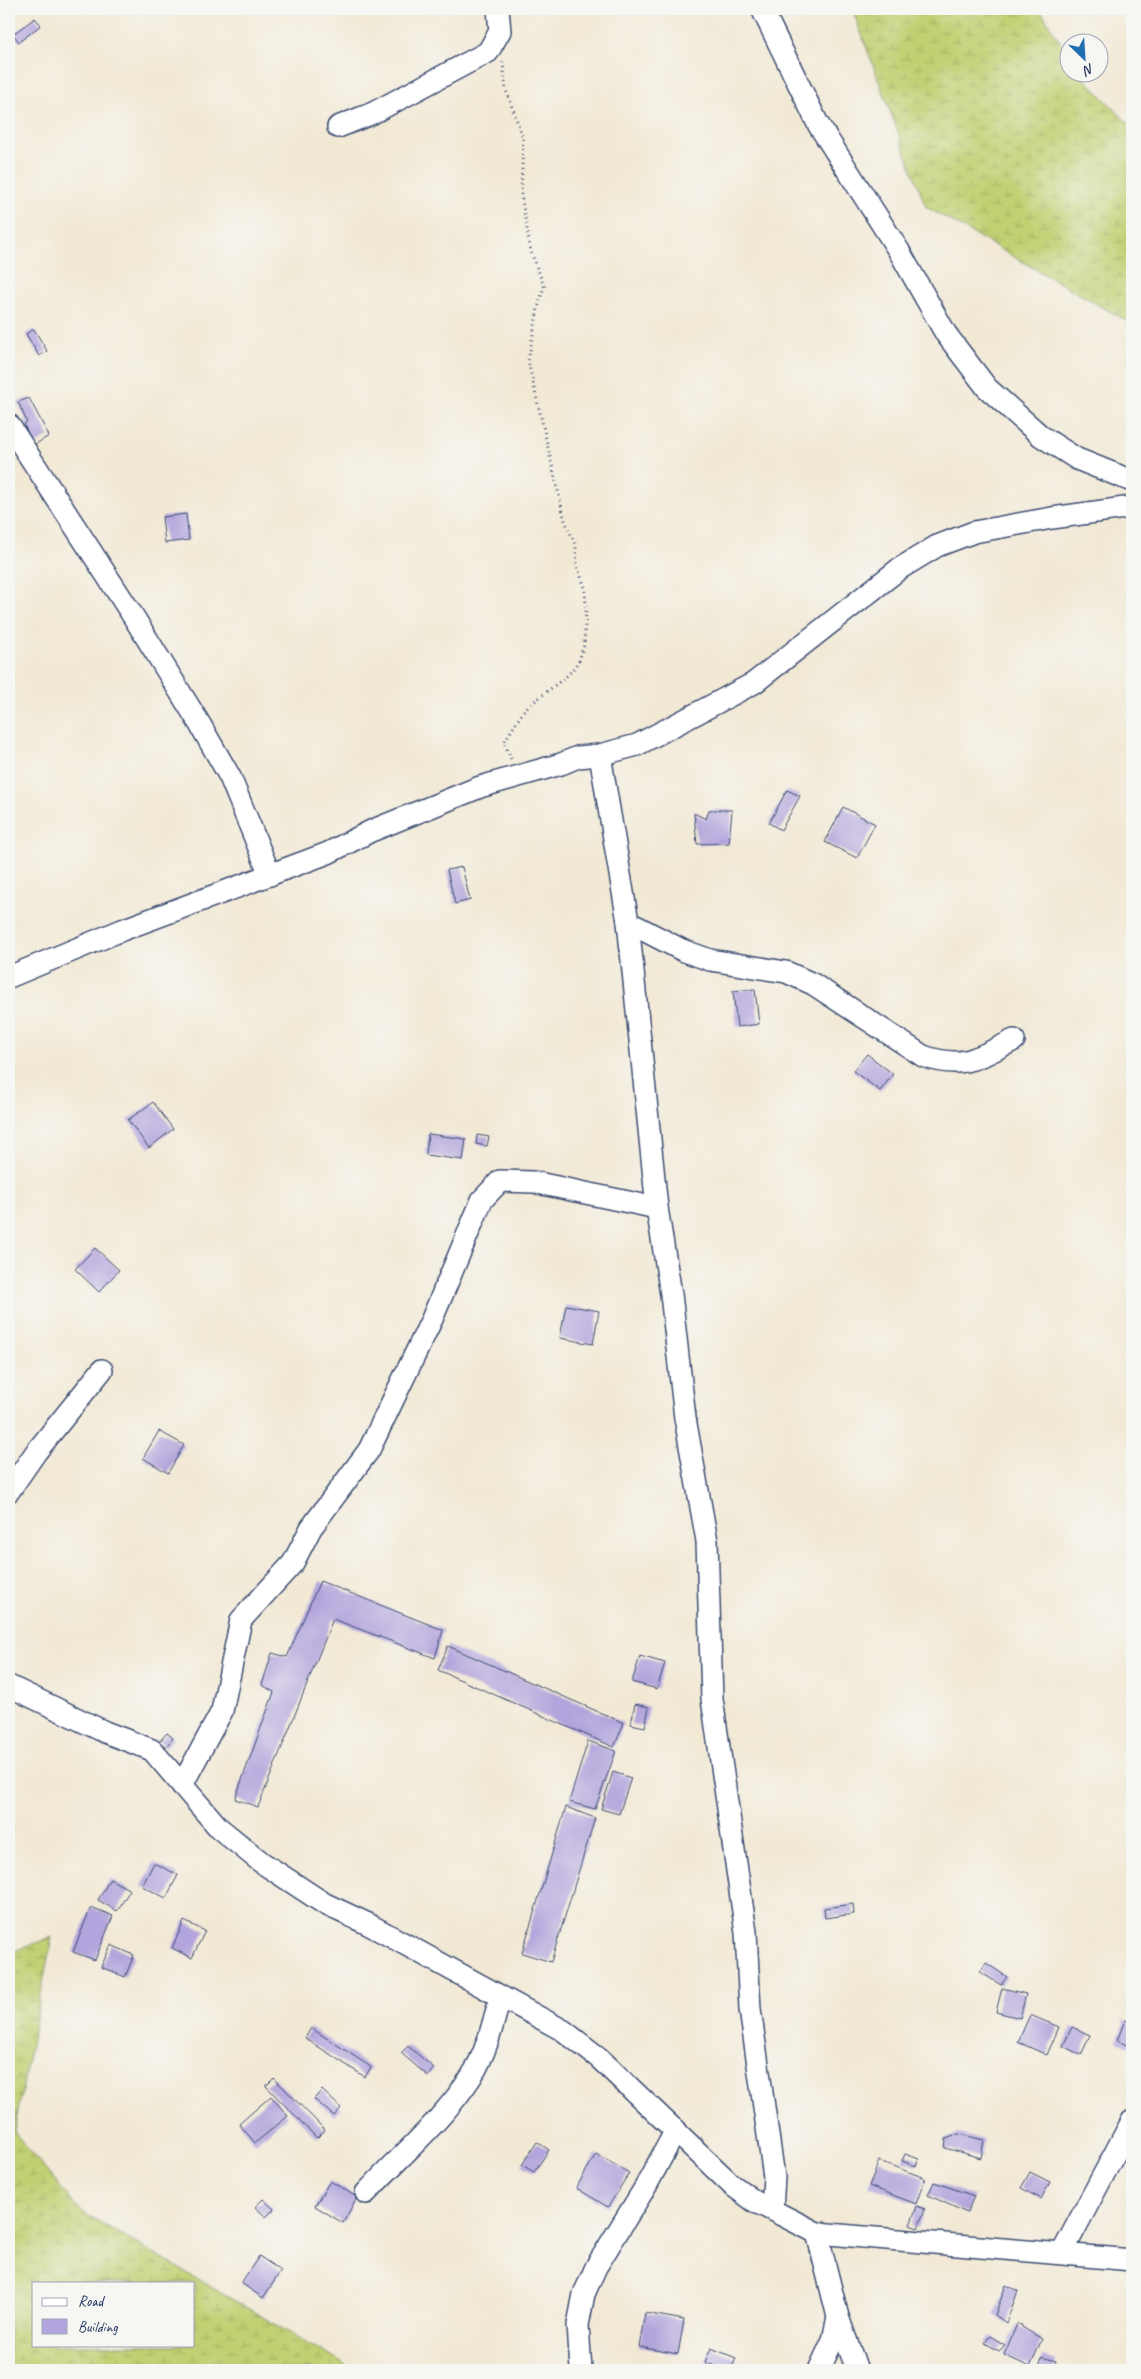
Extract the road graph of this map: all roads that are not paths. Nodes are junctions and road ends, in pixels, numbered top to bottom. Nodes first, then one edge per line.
1 (498, 9) edge
2 (762, 9) edge
3 (338, 126) dead end
4 (9, 425) edge
5 (1125, 479) edge
6 (1132, 507) edge
7 (1101, 510) junction
8 (600, 755) junction
9 (270, 876) junction
10 (628, 922) junction
11 (9, 977) edge
12 (1014, 1040) dead end
13 (657, 1208) junction
14 (102, 1370) dead end
15 (9, 1490) edge
16 (9, 1686) edge
17 (182, 1784) junction
18 (500, 1998) junction
19 (1132, 2121) edge
20 (676, 2130) junction
21 (366, 2193) dead end
22 (772, 2210) junction
23 (817, 2232) junction
24 (1062, 2253) junction
25 (1132, 2260) edge
26 (838, 2317) junction
27 (581, 2370) edge
28 (819, 2370) edge
29 (857, 2370) edge

1 - 3 street
2 - 5 street
4 - 9 street
5 - 7 street
6 - 7 street
7 - 8 street
8 - 9 street
8 - 10 street
9 - 11 street
10 - 12 street
10 - 13 street
13 - 17 street
13 - 22 street
14 - 15 street
16 - 17 street
17 - 18 street
18 - 20 street
18 - 21 street
19 - 24 street
20 - 22 street
20 - 27 street
22 - 23 street
23 - 24 street
23 - 26 street
24 - 25 street
26 - 28 street
26 - 29 street

